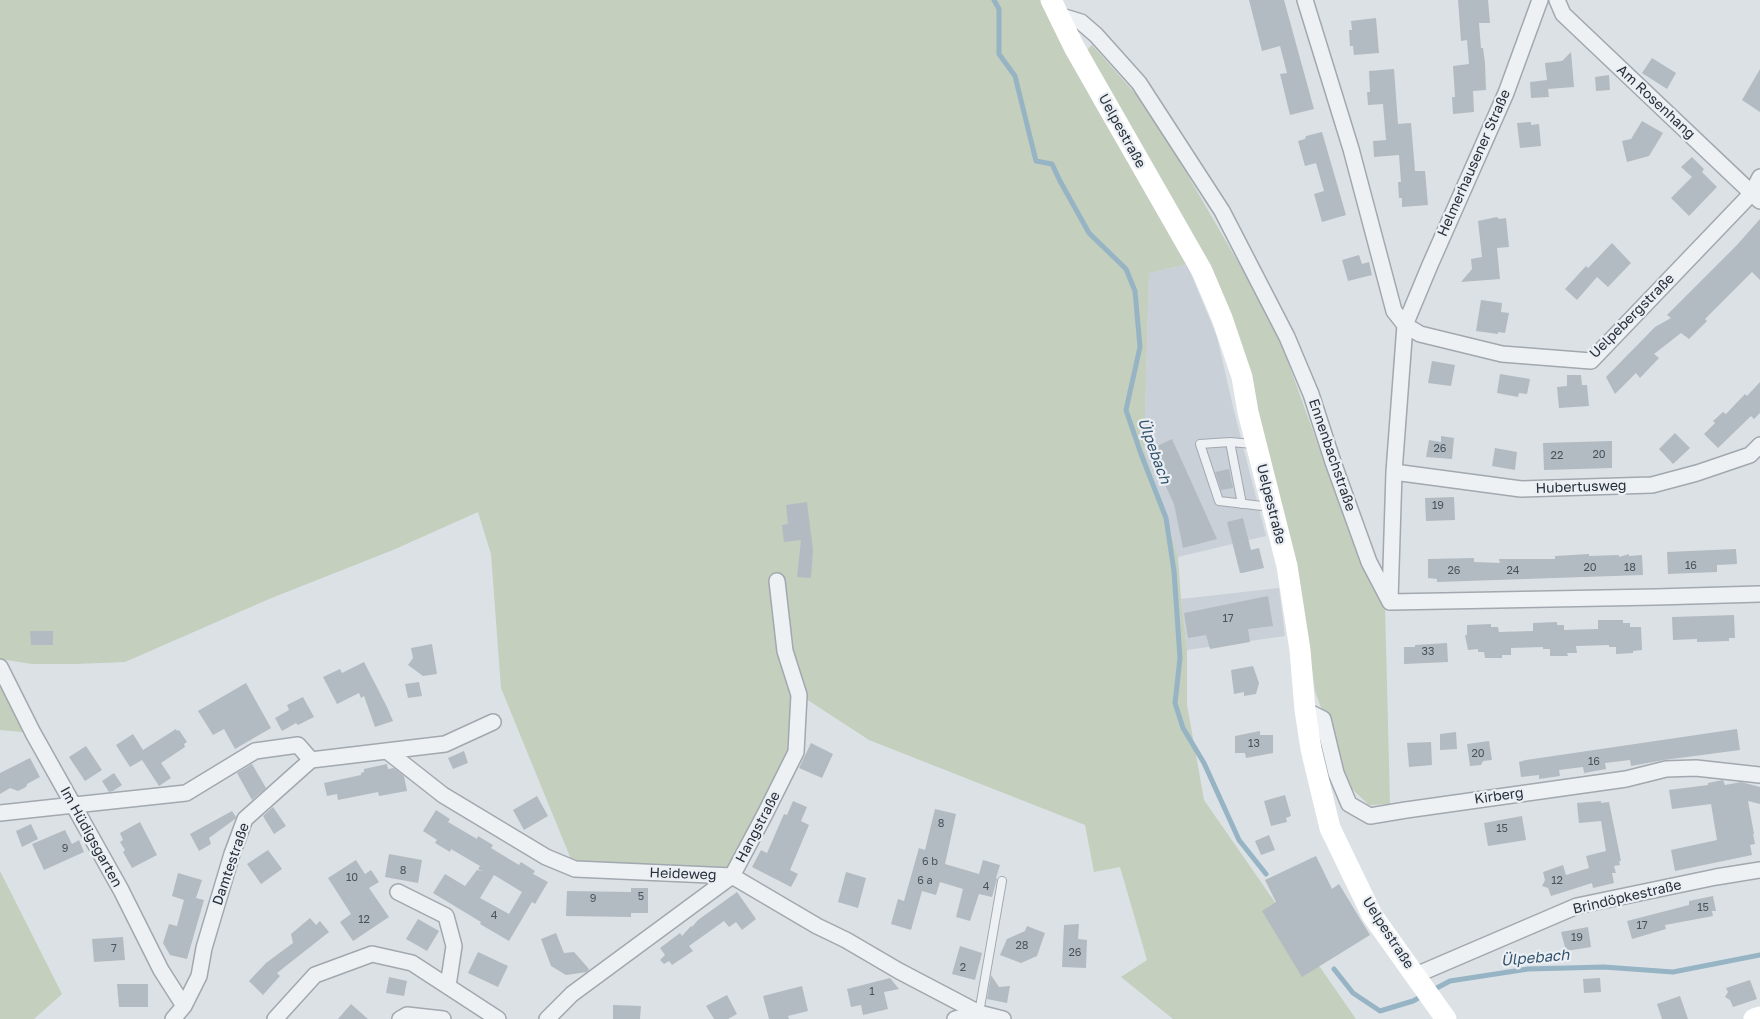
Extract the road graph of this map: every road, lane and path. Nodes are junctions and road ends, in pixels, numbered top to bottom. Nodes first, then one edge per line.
1 (1305, 0) edge
2 (1540, 0) edge
3 (1557, 0) edge
4 (1055, 8) edge
5 (1760, 177) edge
6 (1756, 197) edge
7 (1405, 326) junction
8 (1230, 442) junction
9 (1256, 444) junction
10 (1760, 445) edge
11 (1394, 472) junction
12 (1242, 504) junction
13 (1273, 507) junction
14 (777, 581) dead end
15 (1760, 594) edge
16 (1390, 602) junction
17 (0, 667) edge
18 (1305, 710) junction
19 (493, 722) dead end
20 (387, 750) junction
21 (311, 760) junction
22 (1760, 775) edge
23 (73, 805) junction
24 (0, 813) edge
25 (1760, 870) edge
26 (732, 876) junction
27 (1002, 881) dead end
28 (398, 892) dead end
29 (448, 986) junction
30 (1422, 986) junction
31 (184, 1006) junction
32 (979, 1014) junction
33 (1760, 1017) edge
34 (173, 1019) edge
35 (275, 1019) edge
36 (400, 1019) edge
37 (443, 1019) edge
38 (498, 1019) edge
39 (548, 1019) edge
40 (955, 1019) edge
41 (1003, 1019) edge
42 (1446, 1019) edge
43 (1754, 1019) edge

1 - 7 street
2 - 7 street, Helmerhausener Straße
3 - 6 street, Am Rosenhang
4 - 9 main road, Uelpestraße
4 - 16 street, Ennenbachstraße
5 - 6 street, Uelpebergstraße
6 - 7 street, Uelpebergstraße
7 - 11 street
8 - 9 lane
8 - 12 lane
8 - 12 lane
9 - 13 main road, Uelpestraße
10 - 11 street, Hubertusweg
11 - 16 street
12 - 13 lane
13 - 18 main road, Uelpestraße
14 - 26 street, Hangstraße
15 - 16 street
17 - 23 street, Im Hüdigsgarten
18 - 22 street, Kirberg
18 - 30 main road, Uelpestraße
19 - 20 street
20 - 21 street
20 - 26 street, Heideweg
21 - 23 street
21 - 31 street, Damtestraße
23 - 24 street
23 - 31 street, Im Hüdigsgarten
25 - 30 street, Brindöpkestraße
26 - 32 street, Heideweg
26 - 39 street, Hangstraße
27 - 32 lane
28 - 29 street
29 - 35 street
29 - 38 street
30 - 42 main road, Uelpestraße
31 - 34 street, Damtestraße
32 - 40 street
32 - 41 street
33 - 43 main road
36 - 37 street

